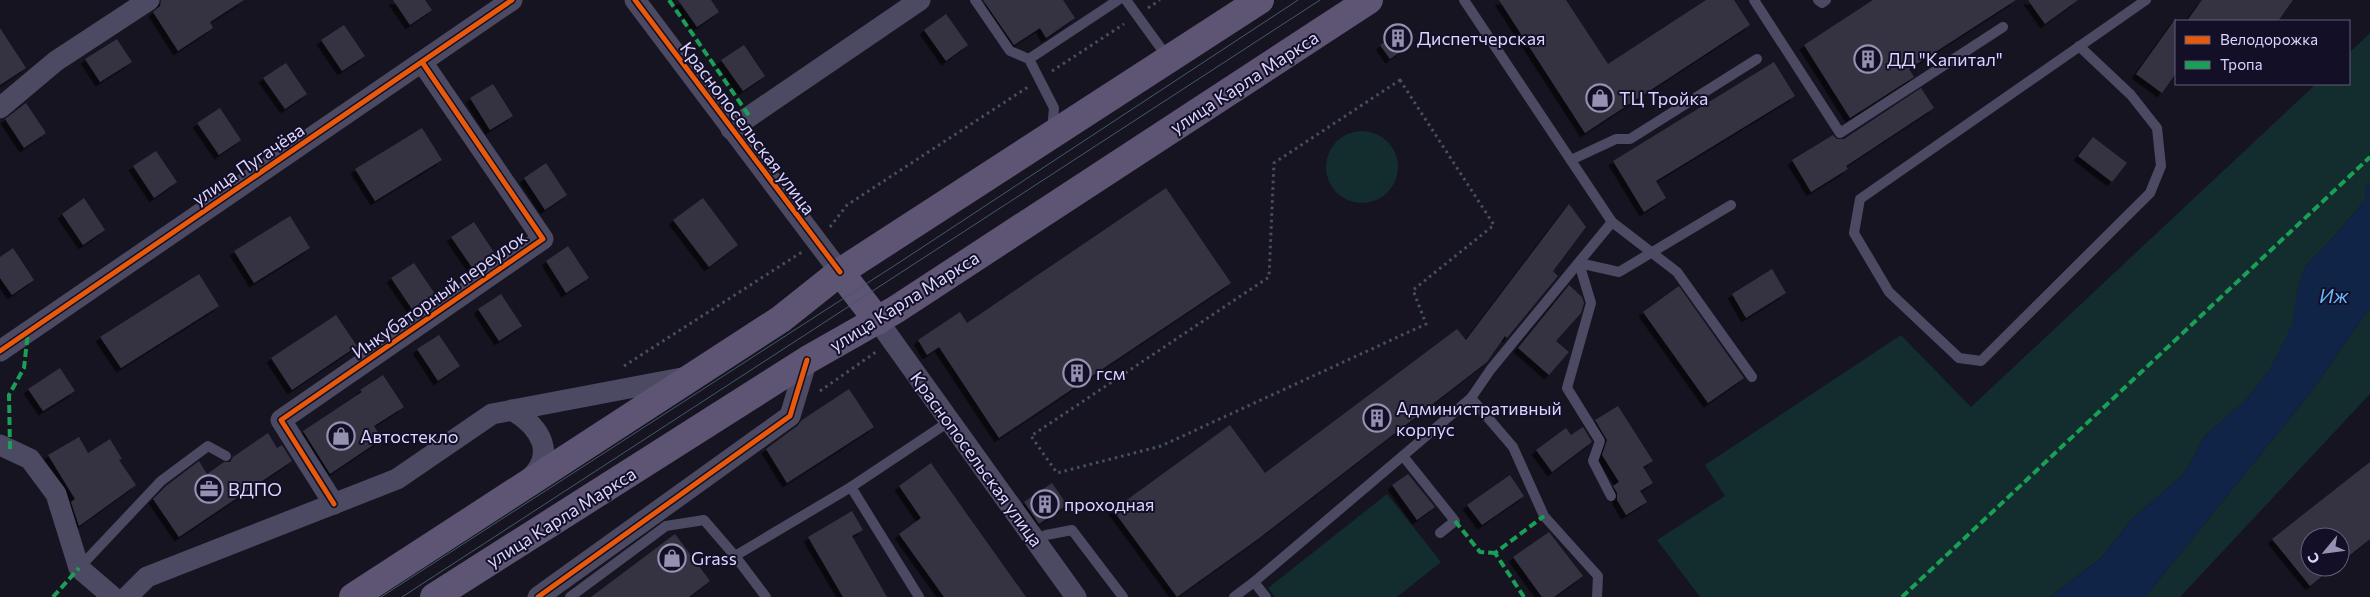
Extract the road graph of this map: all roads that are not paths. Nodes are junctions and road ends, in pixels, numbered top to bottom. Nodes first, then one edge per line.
1 (149, 0) edge
2 (512, 0) edge
3 (635, 0) edge
4 (920, 0) edge
5 (976, 0) edge
6 (1118, 0) edge
7 (1126, 0) edge
8 (1260, 0) edge
9 (1369, 0) edge
10 (1464, 0) edge
11 (1754, 0) edge
12 (1818, 0) edge
13 (1826, 0) edge
14 (2146, 0) edge
15 (2003, 27) dead end
16 (2079, 46) junction
17 (1029, 59) junction
18 (1169, 59) junction
19 (1757, 59) dead end
20 (422, 62) junction
21 (0, 108) edge
22 (731, 130) junction
23 (1051, 135) junction
24 (1571, 160) junction
25 (1731, 205) dead end
26 (1612, 222) junction
27 (1652, 253) junction
28 (1579, 263) junction
29 (840, 272) junction
30 (878, 321) junction
31 (0, 351) edge
32 (807, 360) junction
33 (695, 375) junction
34 (1752, 377) dead end
35 (1471, 398) junction
36 (512, 410) junction
37 (950, 421) junction
38 (0, 445) edge
39 (226, 456) dead end
40 (1403, 456) junction
41 (851, 487) junction
42 (516, 491) junction
43 (1611, 496) dead end
44 (334, 504) junction
45 (1440, 533) dead end
46 (1036, 541) junction
47 (735, 556) junction
48 (79, 568) junction
49 (1254, 582) junction
50 (113, 597) edge
51 (127, 597) edge
52 (353, 597) edge
53 (434, 597) edge
54 (538, 597) edge
55 (570, 597) edge
56 (766, 597) edge
57 (919, 597) edge
58 (1076, 597) edge
59 (1123, 597) edge
60 (1234, 597) edge
61 (1266, 597) edge
62 (1597, 597) edge

1 - 21 street
2 - 20 street, улица Пугачёва
3 - 22 street, Краснопосельская улица
4 - 22 street
5 - 17 lane
6 - 17 lane
7 - 18 lane
8 - 18 main road
9 - 30 main road, улица Карла Маркса
10 - 24 lane
11 - 15 lane
12 - 13 lane
14 - 16 lane
16 - 16 lane
17 - 23 lane
18 - 23 main road
19 - 24 lane
20 - 31 street, улица Пугачёва
20 - 44 street, Инкубаторный переулок
22 - 29 street, Краснопосельская улица
23 - 29 main road
24 - 26 lane
25 - 27 lane
26 - 27 lane
26 - 28 lane
27 - 28 lane
27 - 34 lane
28 - 35 lane
28 - 43 lane
29 - 30 main road
29 - 33 main road
30 - 32 main road, улица Карла Маркса
30 - 37 street, Краснопосельская улица
32 - 53 main road, улица Карла Маркса
32 - 54 street
33 - 36 street
33 - 42 main road
35 - 40 lane
35 - 62 lane
36 - 42 street
36 - 44 street
37 - 41 lane
37 - 46 street, Краснопосельская улица
38 - 48 street
39 - 48 lane
40 - 45 lane
40 - 49 lane
41 - 47 lane
41 - 57 lane
42 - 52 main road
44 - 51 street
46 - 58 street, Краснопосельская улица
46 - 59 lane
47 - 55 lane
47 - 56 lane
48 - 50 street
49 - 60 lane
49 - 61 lane

